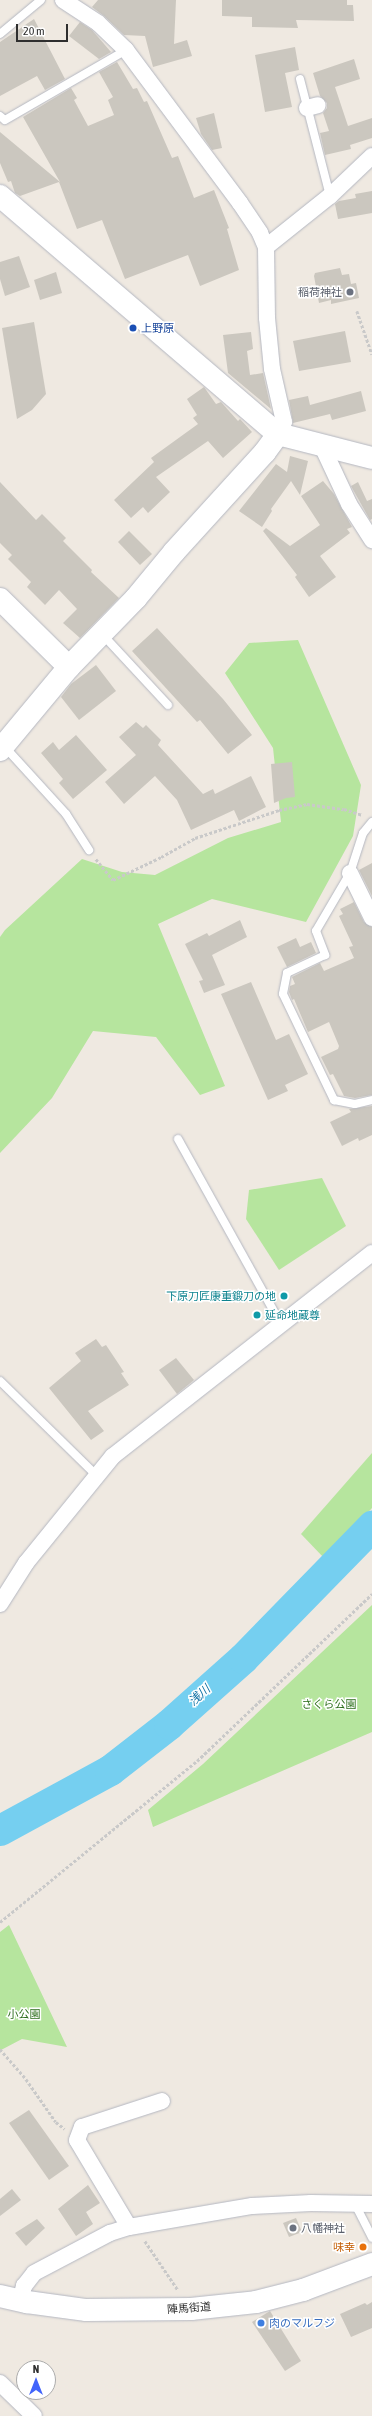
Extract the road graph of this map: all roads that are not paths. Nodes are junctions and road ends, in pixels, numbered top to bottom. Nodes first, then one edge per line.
1 (41, 0) edge
2 (63, 0) edge
3 (0, 34) edge
4 (126, 50) junction
5 (300, 80) dead end
6 (0, 116) edge
7 (372, 156) edge
8 (0, 196) edge
9 (330, 196) junction
10 (266, 247) junction
11 (278, 434) junction
12 (322, 446) junction
13 (372, 458) edge
14 (372, 540) edge
15 (0, 599) edge
16 (102, 633) junction
17 (69, 667) junction
18 (168, 705) dead end
19 (2, 748) edge
20 (372, 822) edge
21 (89, 850) road end
22 (350, 873) junction
23 (372, 918) edge
24 (372, 1100) edge
25 (178, 1139) dead end
26 (372, 1253) edge
27 (281, 1324) junction
28 (0, 1381) edge
29 (97, 1476) junction
30 (0, 1604) edge
31 (162, 2101) dead end
32 (356, 2204) junction
33 (372, 2204) edge
34 (132, 2226) junction
35 (372, 2238) edge
36 (372, 2264) edge
37 (5, 2298) edge
38 (3, 2391) edge
39 (34, 2416) edge

1 - 3 lane
2 - 4 street
4 - 6 lane
4 - 10 street
5 - 9 lane
7 - 9 street
8 - 11 street
9 - 10 street
10 - 11 street
11 - 12 street
11 - 16 street
12 - 13 street
12 - 14 street
15 - 17 street
16 - 17 street
16 - 18 lane
17 - 19 street
19 - 21 lane
20 - 22 lane
22 - 23 street
22 - 24 lane
25 - 27 lane
26 - 27 street
27 - 29 street
28 - 29 lane
29 - 30 street
31 - 34 street
32 - 33 street
32 - 34 street
32 - 35 lane
34 - 37 street
36 - 37 street, 陣馬街道
38 - 39 street

